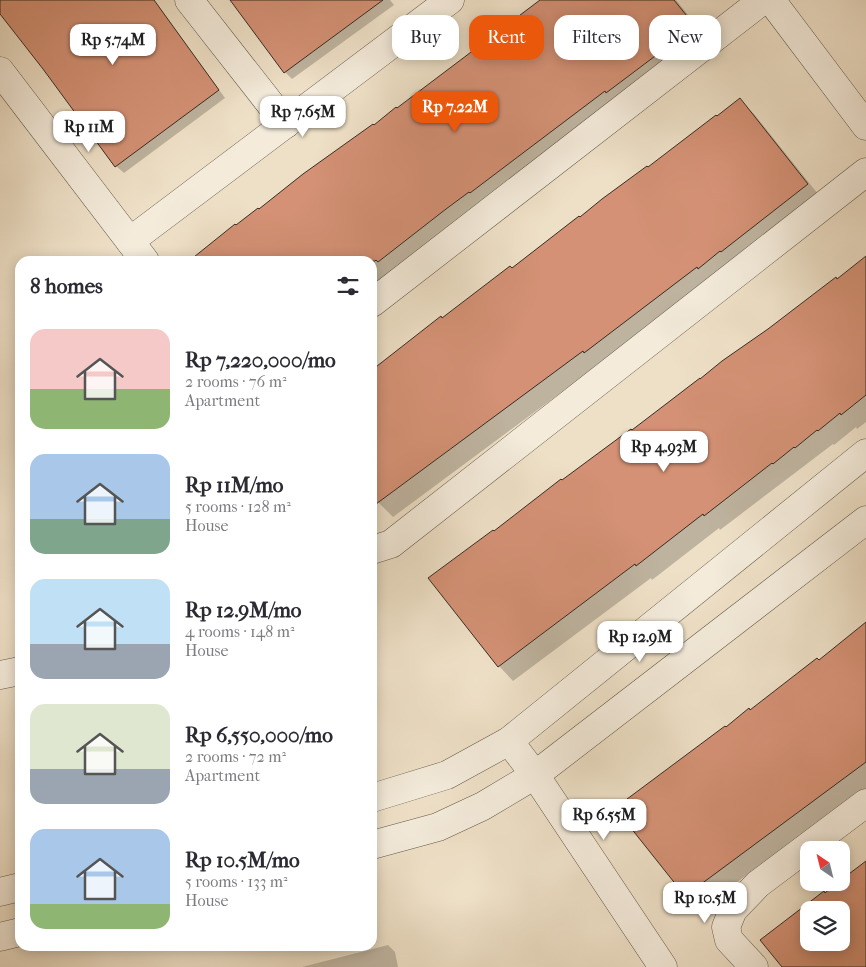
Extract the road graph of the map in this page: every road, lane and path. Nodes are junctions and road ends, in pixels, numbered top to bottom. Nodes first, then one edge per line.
1 (190, 0) edge
2 (764, 0) edge
3 (771, 0) edge
4 (440, 3) edge
5 (0, 71) edge
6 (286, 124) junction
7 (866, 126) edge
8 (866, 172) edge
9 (137, 251) edge
10 (377, 299) edge
11 (866, 454) edge
12 (866, 520) edge
13 (377, 548) edge
14 (15, 673) edge
15 (0, 676) edge
16 (509, 741) junction
17 (535, 775) junction
18 (377, 796) edge
19 (866, 803) edge
20 (377, 844) edge
21 (15, 888) edge
22 (0, 892) edge
23 (15, 933) edge
24 (0, 937) edge
25 (663, 967) edge
26 (754, 967) edge

1 - 6 street
2 - 10 street
3 - 7 street
4 - 6 street
5 - 9 street
6 - 9 street
8 - 13 street
11 - 16 street
12 - 17 street
14 - 15 street
16 - 17 street
16 - 18 street
17 - 20 street
17 - 25 street
19 - 26 street
21 - 22 street
23 - 24 street

